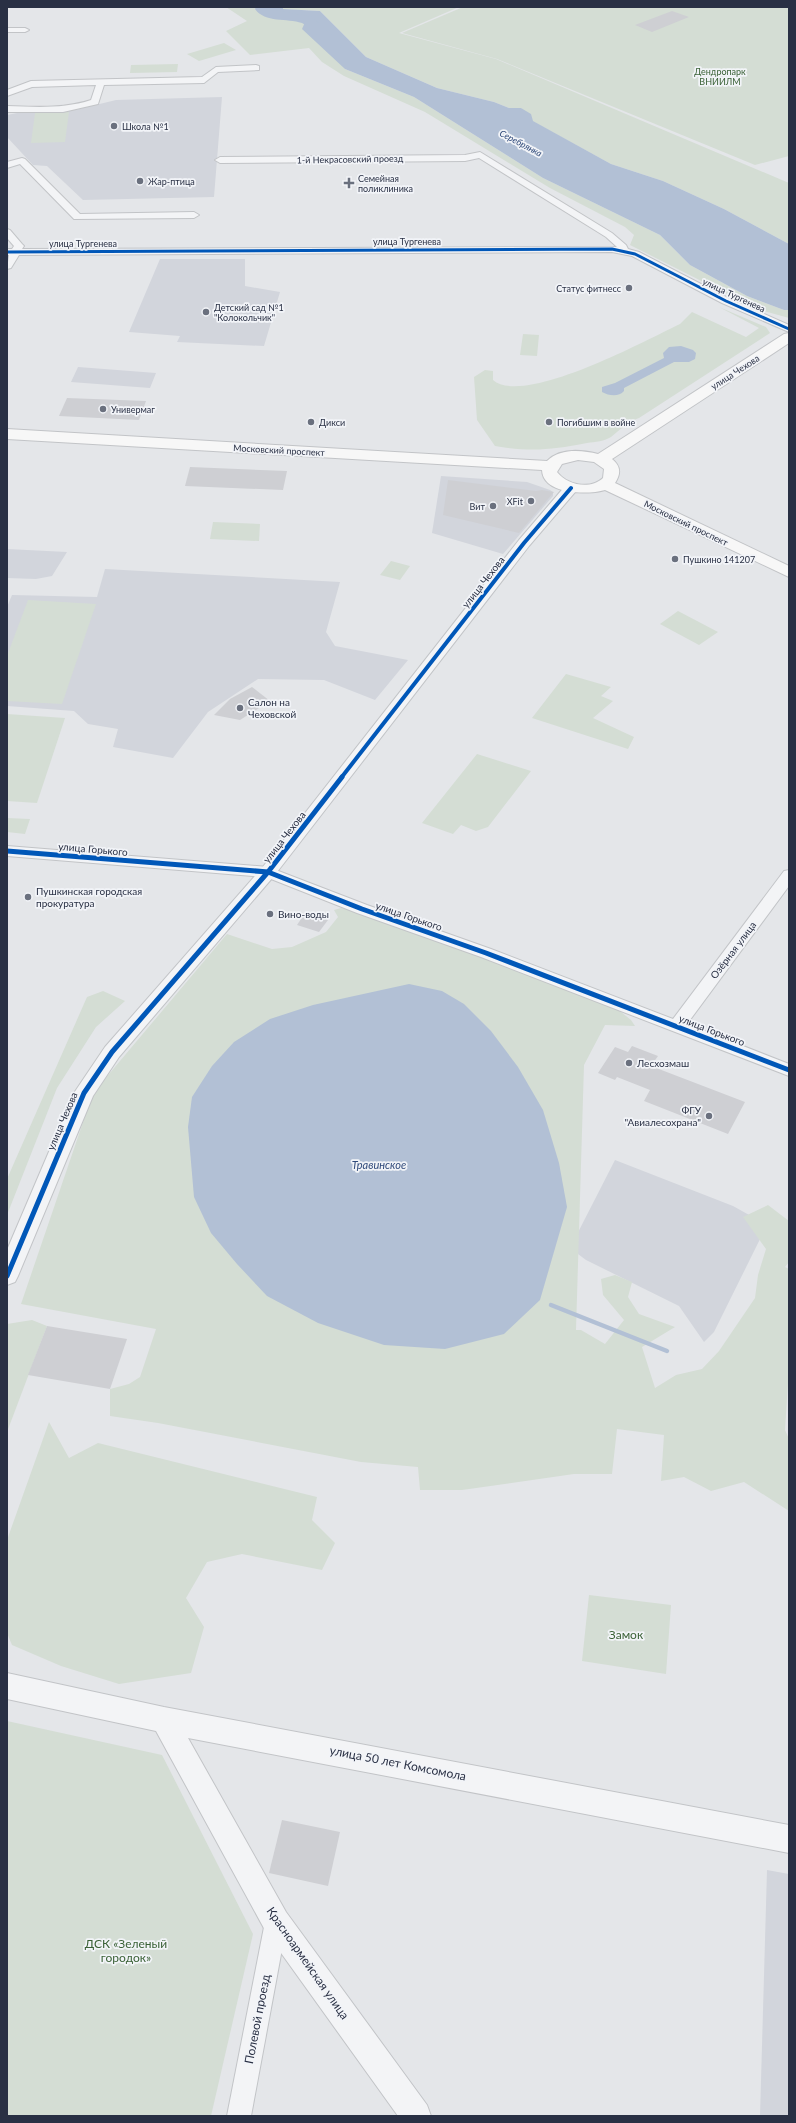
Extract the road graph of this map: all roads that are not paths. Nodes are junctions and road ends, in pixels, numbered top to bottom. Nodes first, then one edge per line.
1 (7, 30) edge
2 (25, 30) dead end
3 (256, 68) dead end
4 (101, 81) junction
5 (7, 93) edge
6 (7, 110) edge
7 (220, 160) dead end
8 (7, 164) edge
9 (194, 215) dead end
10 (7, 232) edge
11 (623, 251) junction
12 (11, 252) edge
13 (7, 266) edge
14 (789, 329) edge
15 (789, 337) edge
16 (7, 434) edge
17 (601, 459) junction
18 (550, 466) junction
19 (606, 484) junction
20 (571, 488) junction
21 (789, 572) edge
22 (7, 851) edge
23 (268, 872) junction
24 (789, 875) edge
25 (677, 1026) junction
26 (789, 1070) edge
27 (7, 1276) edge
28 (7, 1686) edge
29 (164, 1720) junction
30 (789, 1839) edge
31 (276, 1922) junction
32 (239, 2116) edge
33 (416, 2116) edge

1 - 2 street
3 - 4 street
4 - 5 street
4 - 6 street
7 - 11 street, 1-й Некрасовский проезд
8 - 9 street
10 - 12 street
11 - 12 street, улица Тургенева
11 - 14 street, улица Тургенева
12 - 13 street
15 - 17 main road, улица Чехова
16 - 18 main road, Московский проспект
17 - 18 main road
17 - 19 main road
18 - 20 main road
19 - 20 main road
19 - 21 main road, Московский проспект
20 - 23 street, улица Чехова
22 - 23 street, улица Горького
23 - 25 street, улица Горького
23 - 27 street, улица Чехова
24 - 25 street, Озёрная улица
25 - 26 street, улица Горького
28 - 29 street, улица 50 лет Комсомола
29 - 30 street, улица 50 лет Комсомола
29 - 31 street, Красноармейская улица
31 - 32 street, Полевой проезд
31 - 33 street, Красноармейская улица

